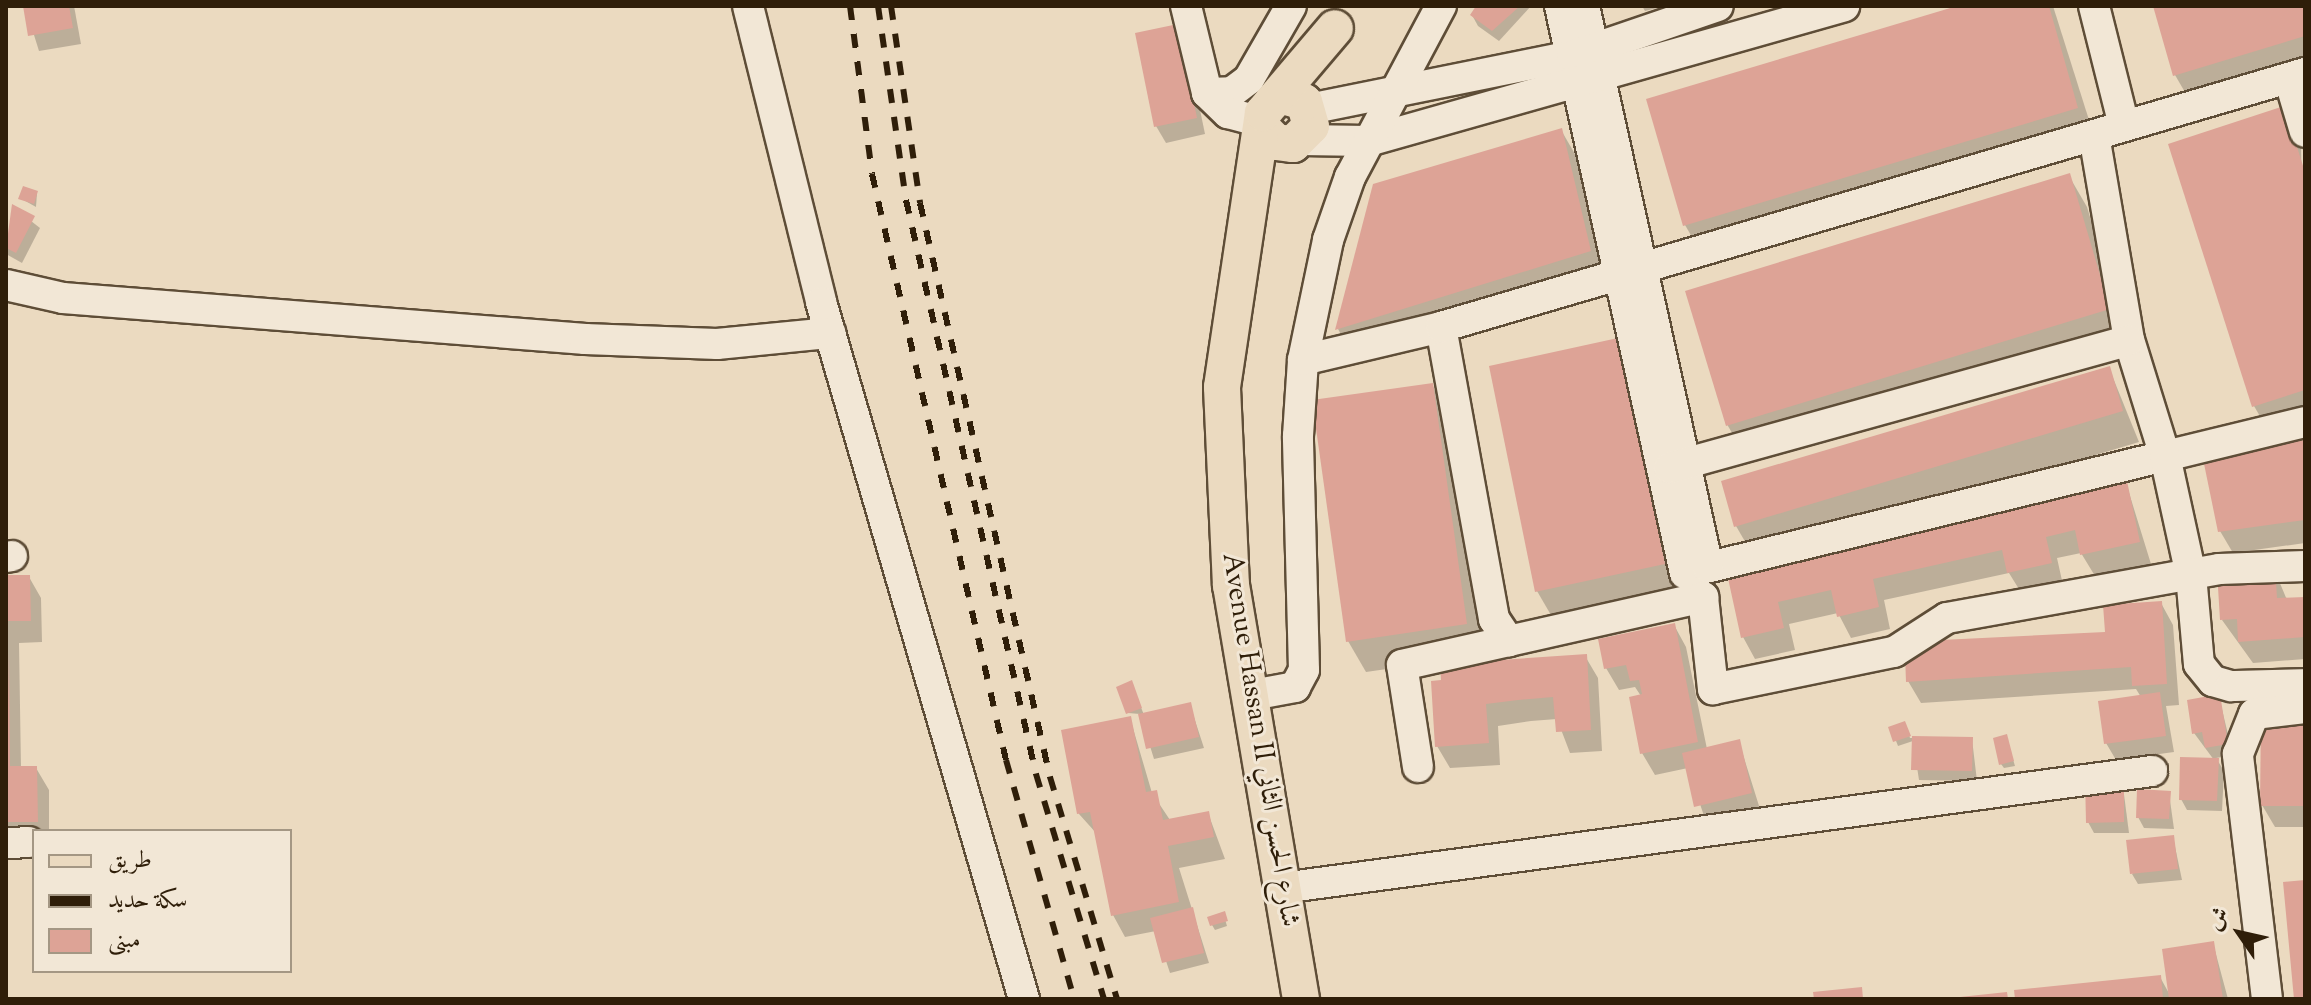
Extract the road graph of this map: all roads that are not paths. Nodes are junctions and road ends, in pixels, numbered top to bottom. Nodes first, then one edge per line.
1 (748, 6) edge
2 (1186, 6) edge
3 (1291, 6) edge
4 (1441, 6) edge
5 (1560, 6) edge
6 (1584, 6) edge
7 (1718, 6) edge
8 (1844, 6) edge
9 (2094, 6) edge
10 (1341, 17) edge
11 (1586, 66) junction
12 (2297, 75) edge
13 (1207, 93) junction
14 (1393, 98) junction
15 (1286, 121) junction
16 (2124, 125) junction
17 (2305, 132) edge
18 (2094, 136) junction
19 (1368, 141) junction
20 (1645, 267) junction
21 (1616, 275) junction
22 (6, 285) edge
23 (1441, 327) junction
24 (830, 333) junction
25 (2129, 340) junction
26 (1303, 360) junction
27 (2305, 422) edge
28 (2165, 456) junction
29 (1687, 460) junction
30 (1658, 472) junction
31 (2305, 566) edge
32 (1708, 567) junction
33 (2191, 575) junction
34 (1509, 641) junction
35 (2305, 684) edge
36 (1252, 695) junction
37 (2305, 708) edge
38 (1418, 767) dead end
39 (2152, 771) dead end
40 (1282, 888) junction
41 (1024, 999) edge
42 (1301, 999) edge
43 (2267, 999) edge

1 - 24 street
2 - 13 street
3 - 13 street
4 - 14 street
5 - 11 street
6 - 11 street
7 - 11 street
8 - 11 street
9 - 16 street
10 - 15 main road, Avenue Hassan II شارع الحسن الثاني
11 - 14 street
11 - 19 street
11 - 20 street
11 - 21 street
12 - 16 street
12 - 17 street
13 - 15 street
14 - 15 street
14 - 19 street
15 - 19 street
15 - 36 main road, Avenue Hassan II شارع الحسن الثاني
16 - 18 street
18 - 20 street
18 - 25 street
19 - 26 street
20 - 21 street
20 - 29 street
21 - 23 street
21 - 30 street
22 - 24 street
23 - 26 street
23 - 34 street
24 - 41 street
25 - 28 street
25 - 29 street
26 - 36 street
27 - 28 street
28 - 32 street
28 - 33 street
29 - 30 street
29 - 32 street
30 - 32 street
31 - 33 street
33 - 34 street
33 - 35 street
34 - 38 street
36 - 40 main road, Avenue Hassan II شارع الحسن الثاني
37 - 43 street
39 - 40 street
40 - 42 main road, Avenue Hassan II شارع الحسن الثاني

